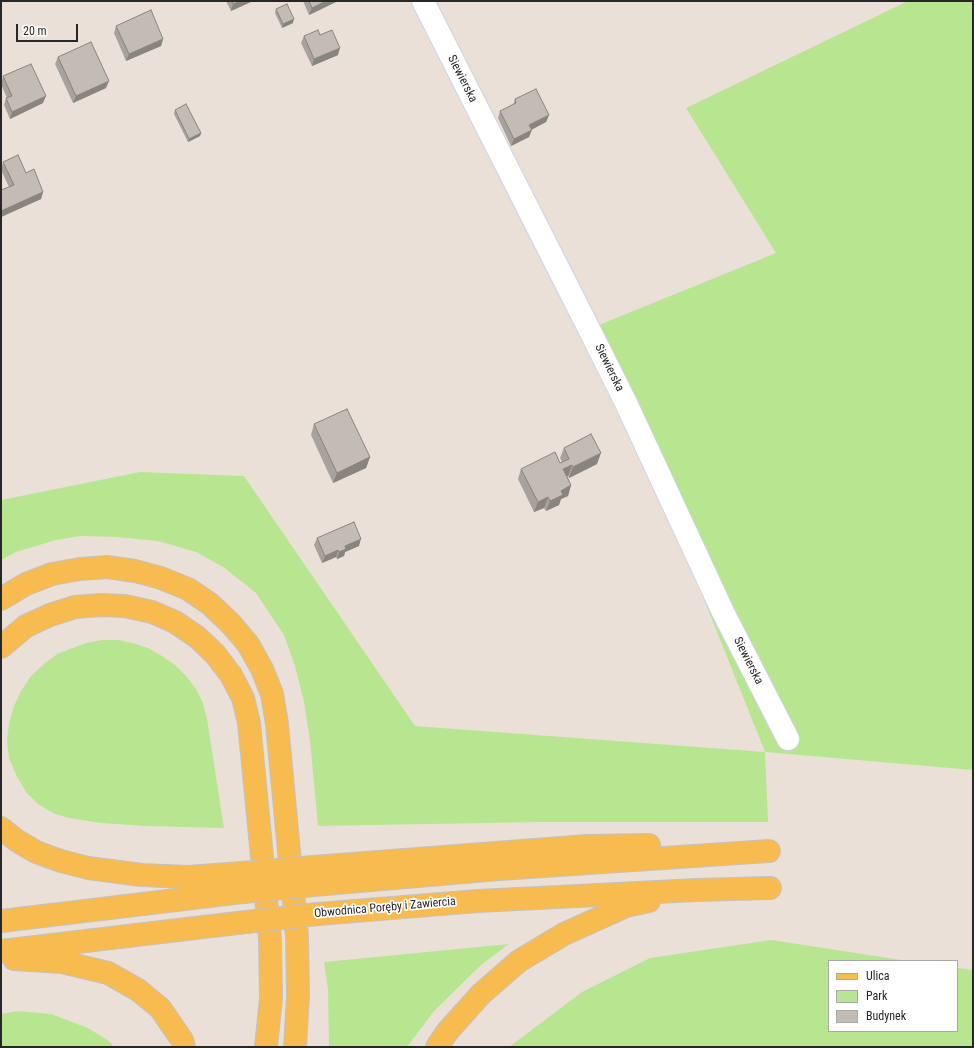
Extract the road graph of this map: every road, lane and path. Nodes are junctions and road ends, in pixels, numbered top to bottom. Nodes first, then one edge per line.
1 (422, 1) edge
2 (1, 599) edge
3 (1, 647) edge
4 (788, 739) dead end
5 (1, 828) edge
6 (767, 851) dead end
7 (242, 883) junction
8 (770, 888) dead end
9 (697, 890) junction
10 (1, 922) edge
11 (1, 951) edge
12 (1, 958) edge
13 (184, 1047) edge
14 (266, 1047) edge
15 (295, 1047) edge
16 (437, 1047) edge

1 - 4 street, Siewierska
2 - 15 main road
3 - 14 main road
5 - 7 main road
6 - 7 main road, bridge
7 - 10 main road
8 - 9 main road, Obwodnica Poręby i Zawiercia
9 - 11 main road, Obwodnica Poręby i Zawiercia, bridge
9 - 16 main road
12 - 13 main road

